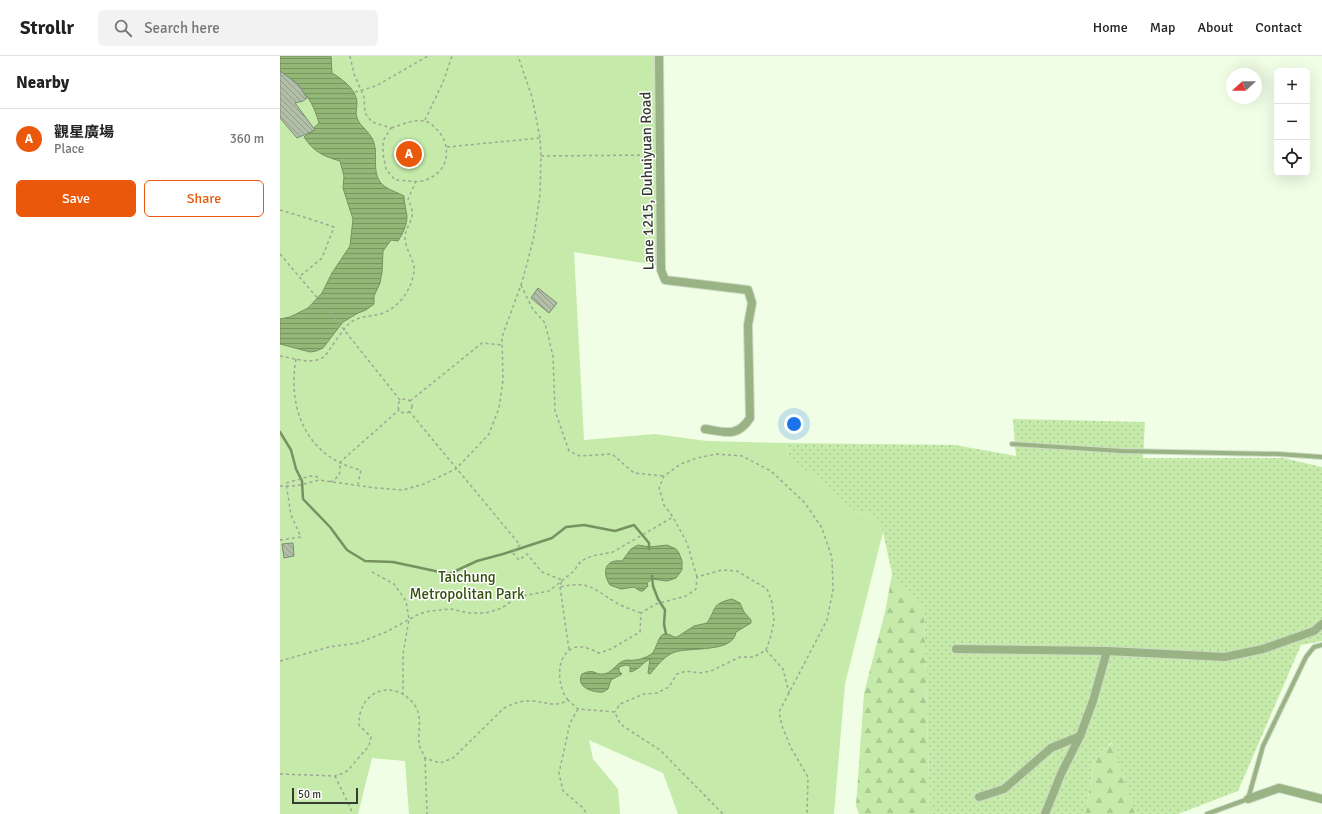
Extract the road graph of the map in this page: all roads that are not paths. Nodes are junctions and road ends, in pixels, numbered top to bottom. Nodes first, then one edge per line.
1 (658, 56) edge
2 (705, 429) dead end
3 (1012, 444) dead end
4 (1322, 457) edge
5 (1322, 624) edge
6 (1322, 645) edge
7 (956, 649) dead end
8 (1107, 651) junction
9 (1080, 736) junction
10 (979, 797) dead end
11 (1248, 799) junction
12 (1322, 799) edge
13 (1045, 814) edge
14 (1207, 814) edge

1 - 2 street, Lane 1215, Duhuiyuan Road
3 - 4 lane
5 - 8 street
6 - 11 lane
7 - 8 street
8 - 9 street
9 - 10 street
9 - 13 street
11 - 12 street
11 - 14 lane

